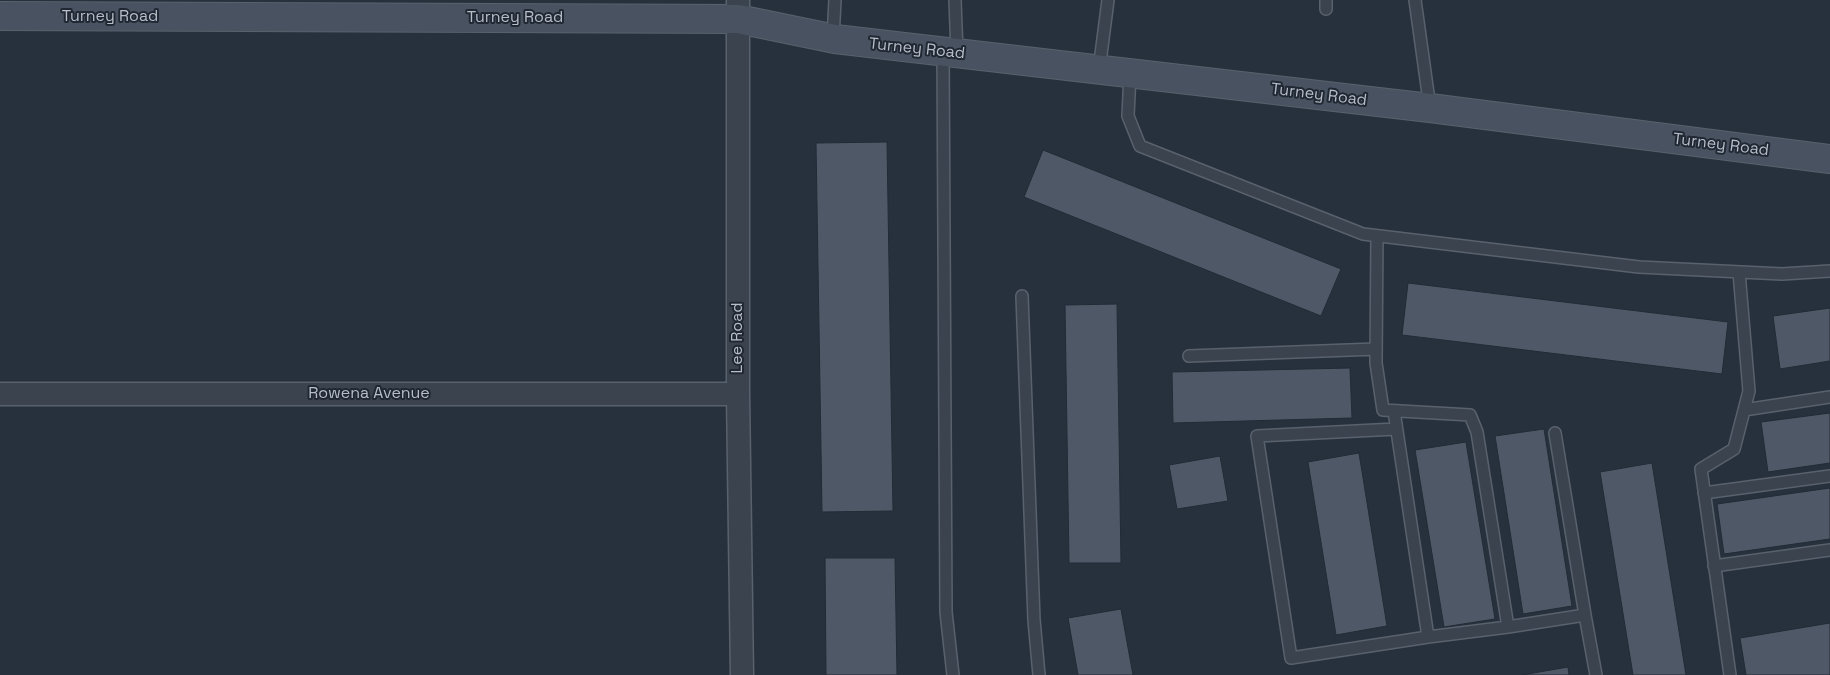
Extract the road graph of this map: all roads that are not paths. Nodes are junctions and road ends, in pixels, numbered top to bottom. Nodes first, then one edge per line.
1 (835, 0) edge
2 (956, 0) edge
3 (1108, 0) edge
4 (1416, 0) edge
5 (738, 10) edge
6 (0, 16) edge
7 (833, 39) junction
8 (950, 53) junction
9 (1100, 70) junction
10 (1130, 73) junction
11 (1430, 108) junction
12 (1830, 159) edge
13 (1377, 236) junction
14 (1830, 271) edge
15 (1739, 272) junction
16 (1022, 296) dead end
17 (1376, 349) junction
18 (1189, 356) dead end
19 (0, 394) edge
20 (738, 394) junction
21 (1830, 398) edge
22 (1744, 410) junction
23 (1394, 411) junction
24 (1396, 430) junction
25 (1555, 433) dead end
26 (1830, 476) edge
27 (1704, 493) junction
28 (1830, 550) edge
29 (1714, 566) junction
30 (1585, 615) junction
31 (1508, 628) junction
32 (1428, 637) junction
33 (742, 675) edge
34 (953, 675) edge
35 (1039, 675) edge
36 (1596, 675) edge
37 (1730, 675) edge

1 - 7 lane
2 - 8 lane
3 - 9 lane
4 - 11 lane
5 - 6 street, Turney Road
5 - 7 street, Turney Road
5 - 20 street, Lee Road
7 - 8 street, Turney Road
8 - 9 street, Turney Road
8 - 34 lane
9 - 10 street, Turney Road
10 - 11 street, Turney Road
10 - 13 lane
11 - 12 street, Turney Road
13 - 15 lane
13 - 17 lane
14 - 15 lane
15 - 22 lane
16 - 35 lane
17 - 18 lane
17 - 23 lane
19 - 20 street, Rowena Avenue
20 - 33 street, Lee Road
21 - 22 lane
22 - 27 lane
23 - 24 lane
23 - 31 lane
24 - 32 lane
24 - 32 lane
25 - 30 lane
26 - 27 lane
27 - 29 lane
28 - 29 lane
29 - 37 lane
30 - 31 lane
30 - 36 lane
31 - 32 lane

